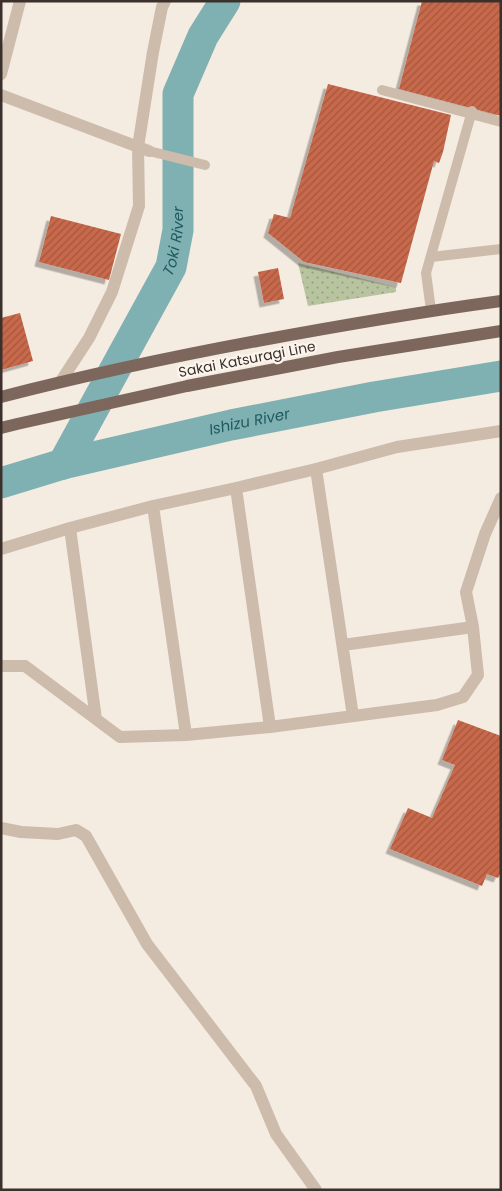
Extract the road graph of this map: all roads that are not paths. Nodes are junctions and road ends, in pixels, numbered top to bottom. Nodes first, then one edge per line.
1 (20, 1) edge
2 (163, 3) edge
3 (1, 74) edge
4 (382, 90) dead end
5 (1, 95) edge
6 (472, 113) junction
7 (501, 122) edge
8 (143, 149) junction
9 (205, 165) dead end
10 (501, 249) edge
11 (431, 257) junction
12 (501, 301) edge
13 (431, 310) junction
14 (501, 331) edge
15 (67, 380) junction
16 (1, 397) edge
17 (1, 428) edge
18 (501, 431) edge
19 (316, 468) junction
20 (236, 488) junction
21 (501, 498) edge
22 (153, 506) junction
23 (70, 528) junction
24 (1, 549) edge
25 (473, 627) junction
26 (342, 645) junction
27 (1, 666) edge
28 (353, 716) junction
29 (96, 719) junction
30 (270, 727) junction
31 (186, 735) junction
32 (1, 828) edge
33 (316, 1190) edge

1 - 3 street
2 - 8 street
4 - 6 lane
5 - 8 street
6 - 7 lane
6 - 11 lane
8 - 9 lane
8 - 15 street
10 - 11 lane
11 - 13 lane
12 - 13 main road, Sakai Katsuragi Line
13 - 15 main road, Sakai Katsuragi Line
14 - 17 main road, Sakai Katsuragi Line
15 - 16 main road, Sakai Katsuragi Line
18 - 19 street
19 - 20 street
19 - 26 street
20 - 22 street
20 - 30 street
21 - 25 street
22 - 23 street
22 - 31 street
23 - 24 street
23 - 29 street
25 - 26 street
25 - 28 street
26 - 28 street
27 - 29 street
28 - 30 street
29 - 31 street
30 - 31 street
32 - 33 street

